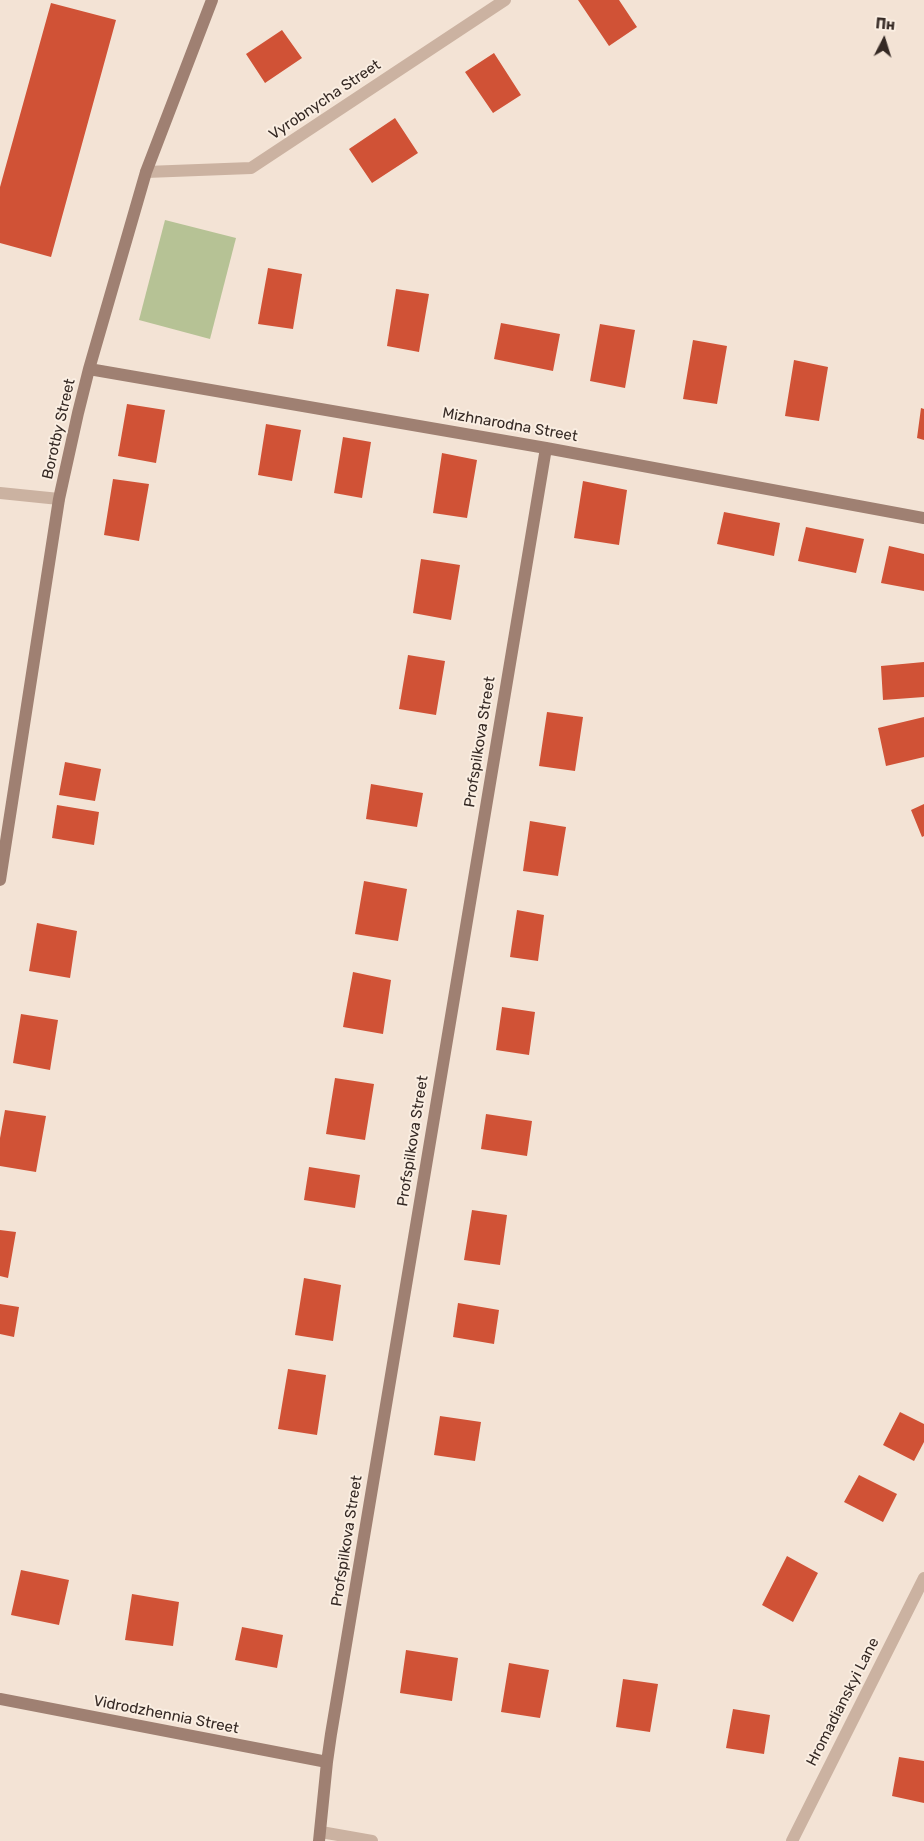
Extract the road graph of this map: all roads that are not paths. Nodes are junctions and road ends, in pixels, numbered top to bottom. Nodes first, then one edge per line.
1 (212, 0) edge
2 (505, 0) edge
3 (146, 172) junction
4 (89, 370) junction
5 (546, 448) junction
6 (0, 493) edge
7 (59, 500) junction
8 (924, 518) edge
9 (0, 880) edge
10 (924, 1578) edge
11 (0, 1699) edge
12 (327, 1762) junction
13 (320, 1836) edge
14 (372, 1841) edge
15 (792, 1841) edge

1 - 3 street, Borotby Street
2 - 3 street, Vyrobnycha Street
3 - 4 street, Borotby Street
4 - 5 street, Mizhnarodna Street
4 - 7 street, Borotby Street
5 - 8 street, Mizhnarodna Street
5 - 12 street, Profspilkova Street
6 - 7 street
7 - 9 street, Borotby Street
10 - 15 street, Hromadianskyi Lane
11 - 12 street, Vidrodzhennia Street
12 - 13 street, Profspilkova Street
13 - 14 street

